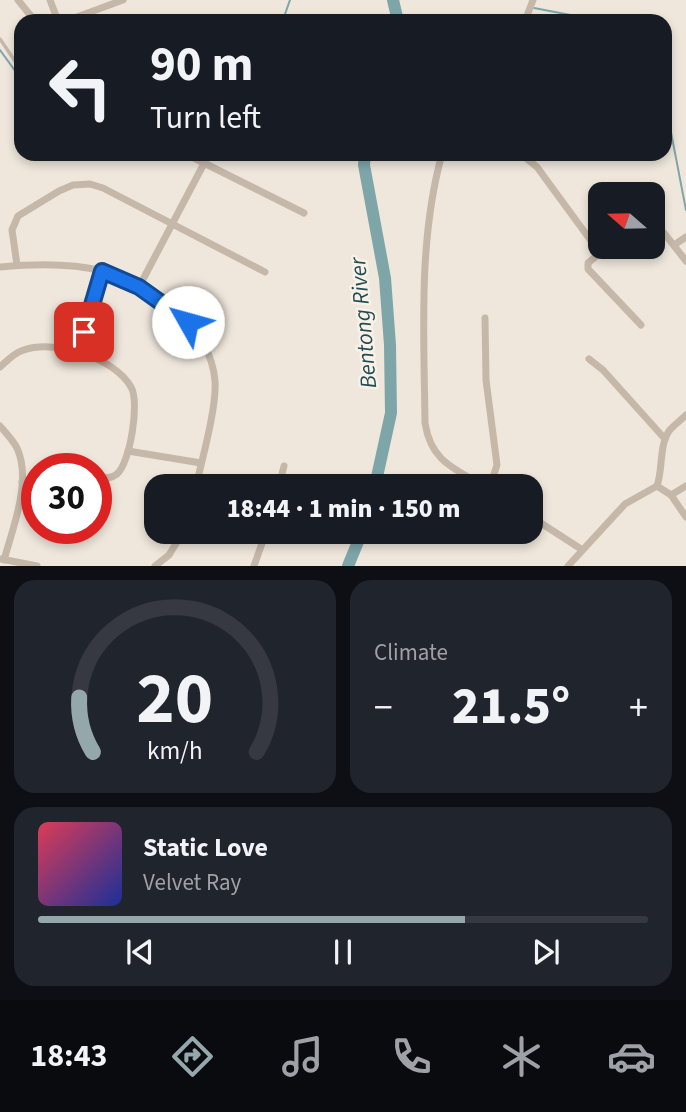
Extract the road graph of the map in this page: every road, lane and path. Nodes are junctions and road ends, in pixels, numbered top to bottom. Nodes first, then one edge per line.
1 (18, 0) edge
2 (123, 0) edge
3 (29, 14) edge
4 (85, 14) edge
5 (0, 39) edge
6 (14, 60) edge
7 (200, 161) edge
8 (441, 161) edge
9 (530, 161) edge
10 (204, 163) junction
11 (304, 213) dead end
12 (173, 223) junction
13 (665, 234) edge
14 (588, 235) edge
15 (686, 237) edge
16 (674, 245) junction
17 (593, 259) edge
18 (686, 261) edge
19 (17, 265) junction
20 (0, 267) edge
21 (102, 271) junction
22 (265, 272) dead end
23 (139, 287) junction
24 (485, 318) dead end
25 (642, 325) dead end
26 (78, 352) junction
27 (589, 359) dead end
28 (0, 367) edge
29 (686, 415) edge
30 (0, 426) edge
31 (665, 439) junction
32 (128, 451) junction
33 (201, 463) junction
34 (284, 466) dead end
35 (21, 473) edge
36 (199, 474) edge
37 (282, 474) edge
38 (465, 474) edge
39 (495, 474) edge
40 (112, 477) edge
41 (657, 486) junction
42 (686, 486) edge
43 (21, 487) edge
44 (671, 495) junction
45 (686, 517) edge
46 (543, 524) edge
47 (0, 532) edge
48 (11, 535) junction
49 (176, 544) edge
50 (262, 544) edge
51 (581, 549) junction
52 (2, 559) edge
53 (37, 566) edge
54 (155, 566) edge
55 (254, 566) edge
56 (568, 566) edge

1 - 3 street
2 - 4 street
5 - 6 lane
7 - 10 street
8 - 38 street
9 - 14 street
10 - 11 street
10 - 12 street
12 - 19 street
12 - 22 street
12 - 23 street
13 - 16 street
15 - 16 street
16 - 18 street
17 - 25 street
19 - 20 street
19 - 21 street
21 - 23 street
21 - 26 street
23 - 33 street
24 - 39 street
26 - 28 street
26 - 32 street
27 - 31 street
29 - 31 street
30 - 35 street
31 - 41 street
32 - 33 street
32 - 40 street
33 - 36 street
34 - 37 street
41 - 44 street
41 - 51 street
42 - 44 street
43 - 48 street
44 - 45 street
46 - 51 street
47 - 48 street
48 - 52 street
49 - 54 street
50 - 55 street
51 - 56 street
52 - 53 street

